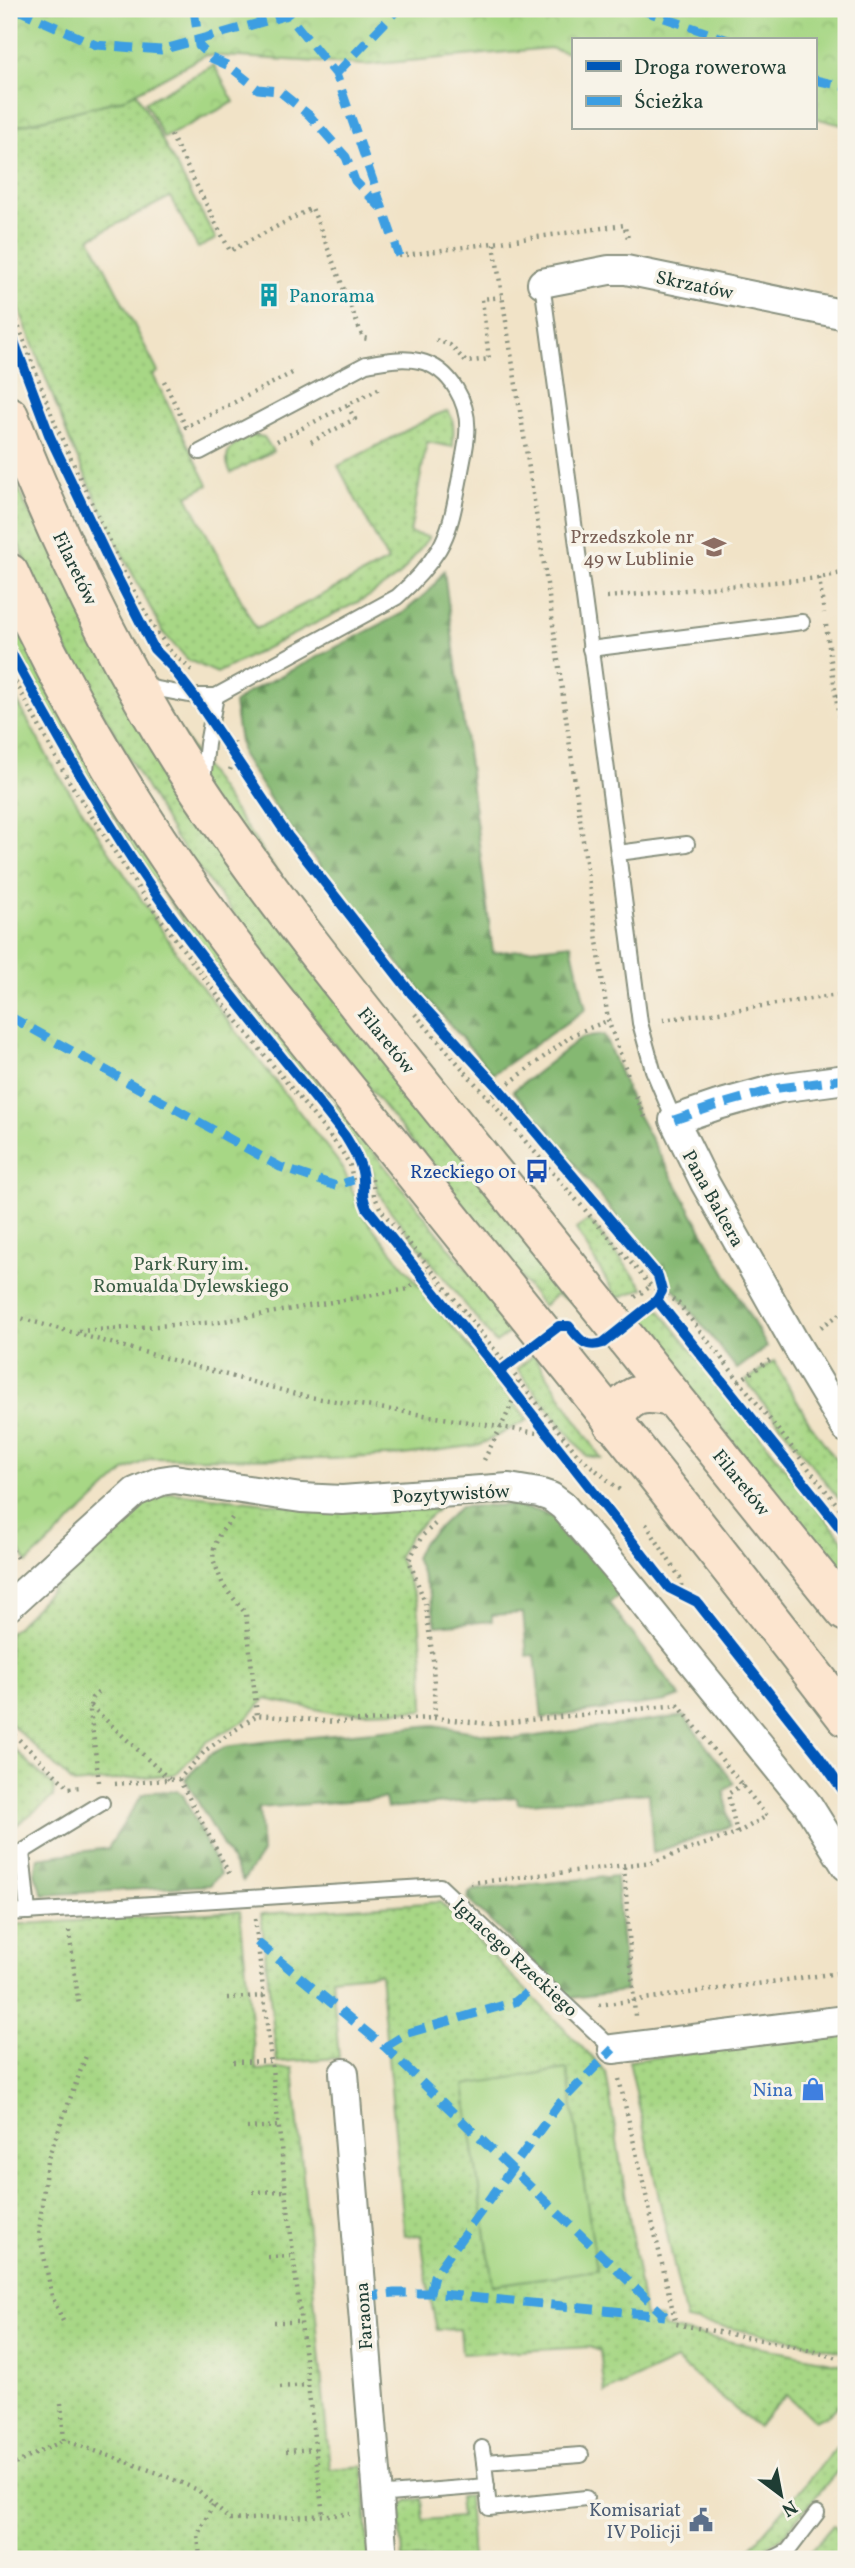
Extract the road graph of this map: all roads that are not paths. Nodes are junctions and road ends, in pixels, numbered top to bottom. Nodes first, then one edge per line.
1 (542, 283) joint
2 (846, 315) edge
3 (9, 416) edge
4 (200, 452) dead end
5 (9, 573) edge
6 (802, 622) dead end
7 (590, 649) junction
8 (137, 685) junction
9 (216, 696) junction
10 (227, 781) junction
11 (687, 844) dead end
12 (618, 853) junction
13 (846, 1079) edge
14 (674, 1120) junction
15 (673, 1398) junction
16 (613, 1423) junction
17 (846, 1428) edge
18 (9, 1606) edge
19 (846, 1612) edge
20 (846, 1717) edge
21 (102, 1802) dead end
22 (846, 1866) edge
23 (28, 1912) junction
24 (9, 1913) edge
25 (846, 2020) edge
26 (625, 2047) joint
27 (344, 2073) dead end
28 (581, 2455) dead end
29 (486, 2486) junction
30 (586, 2498) dead end
31 (377, 2504) junction
32 (817, 2513) dead end
33 (383, 2559) edge
34 (772, 2559) edge

1 - 2 street, Skrzatów
1 - 7 lane
3 - 8 main road, Filaretów
4 - 9 lane
5 - 16 main road
6 - 7 lane
7 - 12 lane
8 - 9 lane
8 - 10 main road, Filaretów
9 - 10 lane
10 - 15 main road, Filaretów
11 - 12 lane
12 - 14 lane
13 - 14 street
14 - 17 street, Pana Balcera
15 - 16 main road
15 - 19 main road, Filaretów
16 - 20 main road
18 - 22 street, Pozytywistów
21 - 23 lane
23 - 24 lane, Ignacego Rzeckiego
23 - 26 lane, Ignacego Rzeckiego
25 - 26 street
27 - 31 street, Faraona
28 - 29 lane
29 - 30 lane
29 - 31 lane
31 - 33 street, Faraona
32 - 34 lane

